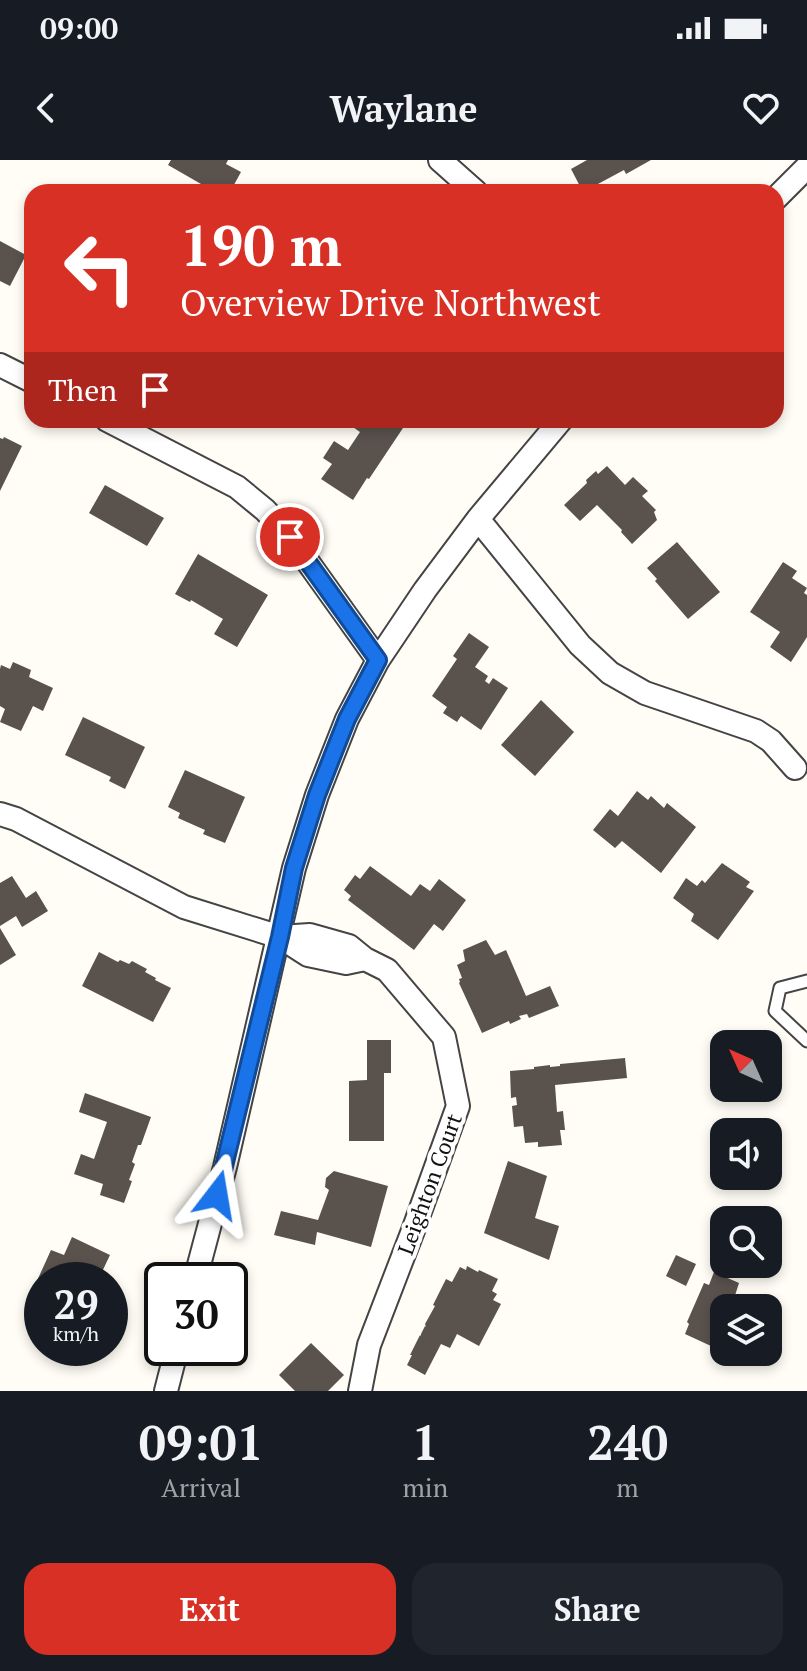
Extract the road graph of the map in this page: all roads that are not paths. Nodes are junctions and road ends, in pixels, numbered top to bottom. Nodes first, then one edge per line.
1 (440, 160) edge
2 (807, 167) edge
3 (467, 184) edge
4 (784, 190) edge
5 (0, 365) edge
6 (24, 377) edge
7 (123, 428) edge
8 (554, 428) edge
9 (478, 519) junction
10 (378, 660) junction
11 (795, 768) dead end
12 (0, 814) edge
13 (280, 937) junction
14 (807, 981) edge
15 (807, 1041) edge
16 (200, 1262) edge
17 (172, 1366) edge
18 (166, 1391) edge
19 (360, 1391) edge

1 - 3 street
2 - 4 street
5 - 6 street
7 - 10 street
8 - 9 street
9 - 10 street
9 - 11 street
10 - 13 street
12 - 13 street, Leighton Court
13 - 16 street
13 - 19 street, Leighton Court
14 - 15 lane
17 - 18 street

